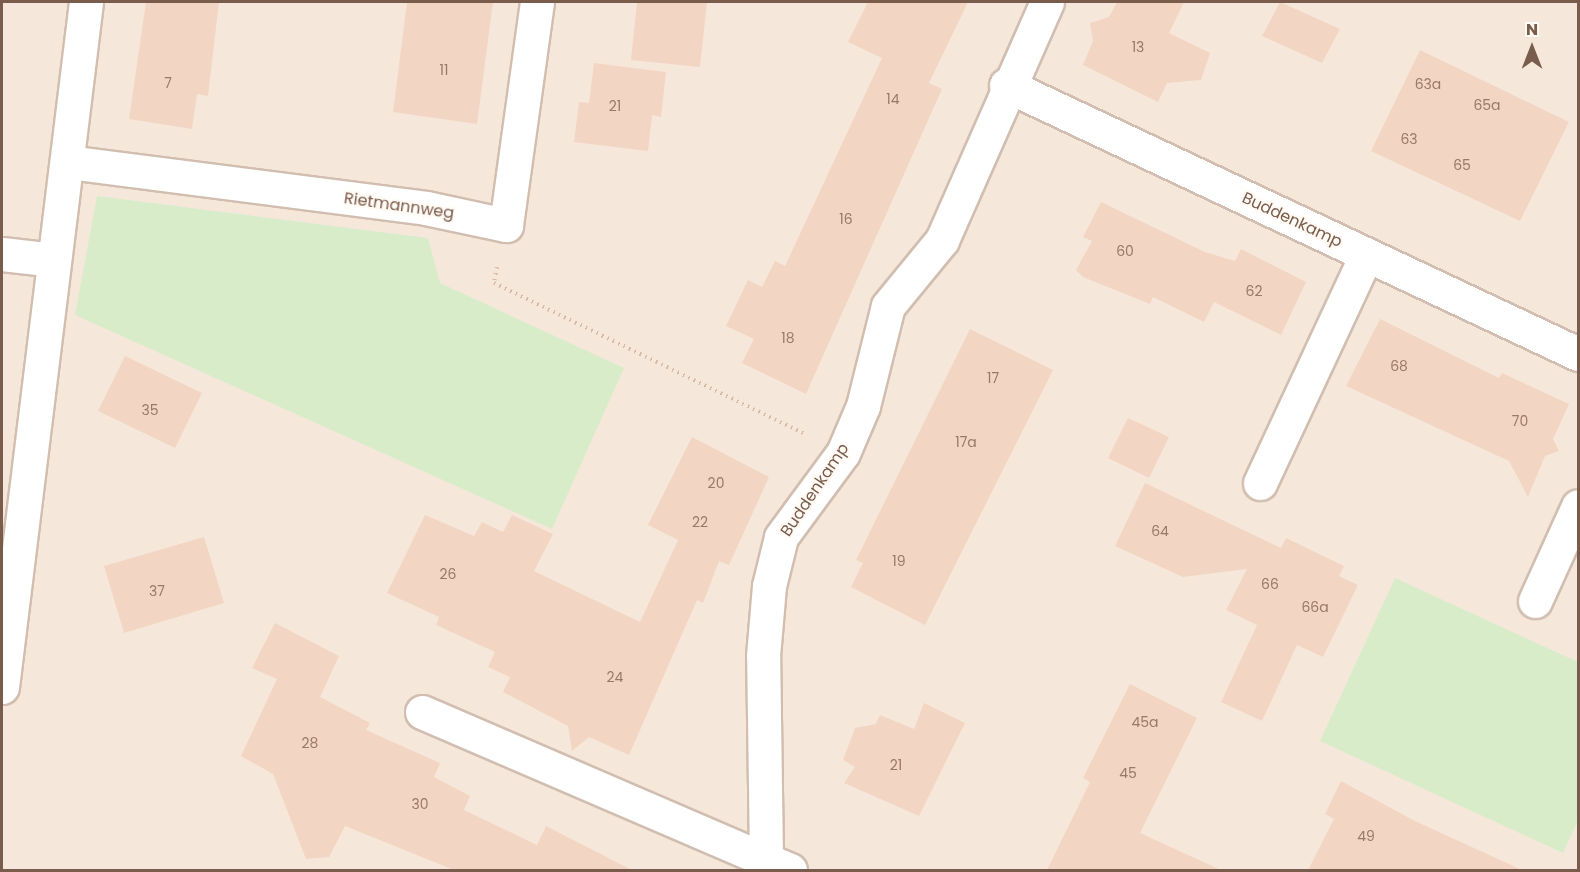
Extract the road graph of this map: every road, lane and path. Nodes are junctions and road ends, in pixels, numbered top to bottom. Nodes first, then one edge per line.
1 (86, 2) edge
2 (537, 2) edge
3 (1047, 2) edge
4 (1006, 85) junction
5 (68, 162) junction
6 (506, 225) junction
7 (2, 254) edge
8 (1366, 256) junction
9 (54, 260) junction
10 (1578, 354) edge
11 (843, 453) junction
12 (1260, 483) dead end
13 (1578, 506) edge
14 (1535, 601) dead end
15 (2, 687) edge
16 (422, 712) dead end
17 (778, 865) edge

1 - 5 street
2 - 6 street
3 - 4 street, Buddenkamp
4 - 8 street, Buddenkamp
4 - 11 street, Buddenkamp
5 - 6 street, Rietmannweg
5 - 9 street
6 - 11 path
7 - 9 street
8 - 10 street, Buddenkamp
8 - 12 street
9 - 15 street
11 - 17 street, Buddenkamp
13 - 14 street
16 - 17 street, Buddenkamp

